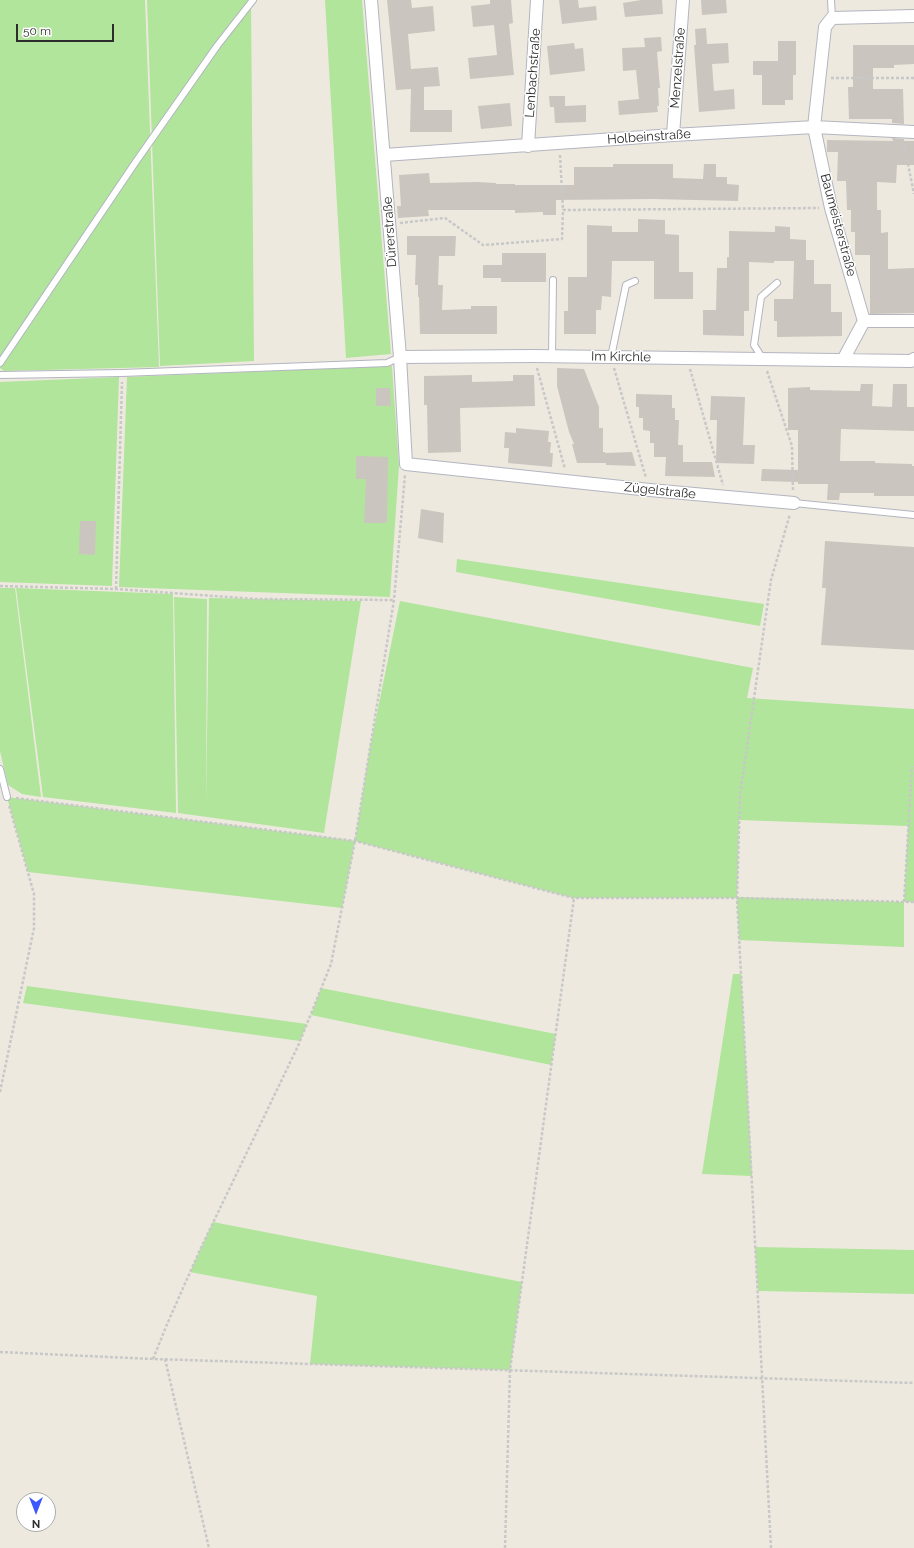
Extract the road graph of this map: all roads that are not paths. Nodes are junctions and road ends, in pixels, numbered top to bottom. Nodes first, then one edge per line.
1 (253, 0) edge
2 (371, 0) edge
3 (537, 0) edge
4 (683, 0) edge
5 (831, 0) edge
6 (914, 16) edge
7 (832, 18) junction
8 (814, 128) junction
9 (914, 132) edge
10 (673, 135) junction
11 (528, 146) junction
12 (384, 155) junction
13 (553, 280) dead end
14 (635, 281) dead end
15 (777, 283) dead end
16 (864, 321) junction
17 (914, 321) edge
18 (552, 356) junction
19 (400, 357) junction
20 (611, 357) junction
21 (763, 359) junction
22 (914, 359) edge
23 (843, 360) junction
24 (0, 363) edge
25 (0, 375) edge
26 (406, 464) joint
27 (794, 503) joint
28 (914, 514) edge
29 (0, 769) edge
30 (7, 797) road end

1 - 24 lane
2 - 12 street, Dürerstraße
3 - 11 street, Lenbachstraße
4 - 10 street, Menzelstraße
5 - 7 lane
6 - 7 street
7 - 8 street, Baumeisterstraße
8 - 9 street, Holbeinstraße
8 - 10 street, Holbeinstraße
8 - 16 street, Baumeisterstraße
10 - 11 street, Holbeinstraße
11 - 12 street, Holbeinstraße
12 - 19 street, Dürerstraße
13 - 18 lane
14 - 20 lane
15 - 21 lane
16 - 17 street
16 - 23 street
18 - 19 street, Im Kirchle
18 - 20 street, Im Kirchle
19 - 25 lane
19 - 26 street, Dürerstraße
20 - 21 street, Im Kirchle
21 - 23 street, Im Kirchle
22 - 23 street, Im Kirchle
26 - 27 street, Zügelstraße
27 - 28 lane, Zügelstraße
29 - 30 lane

